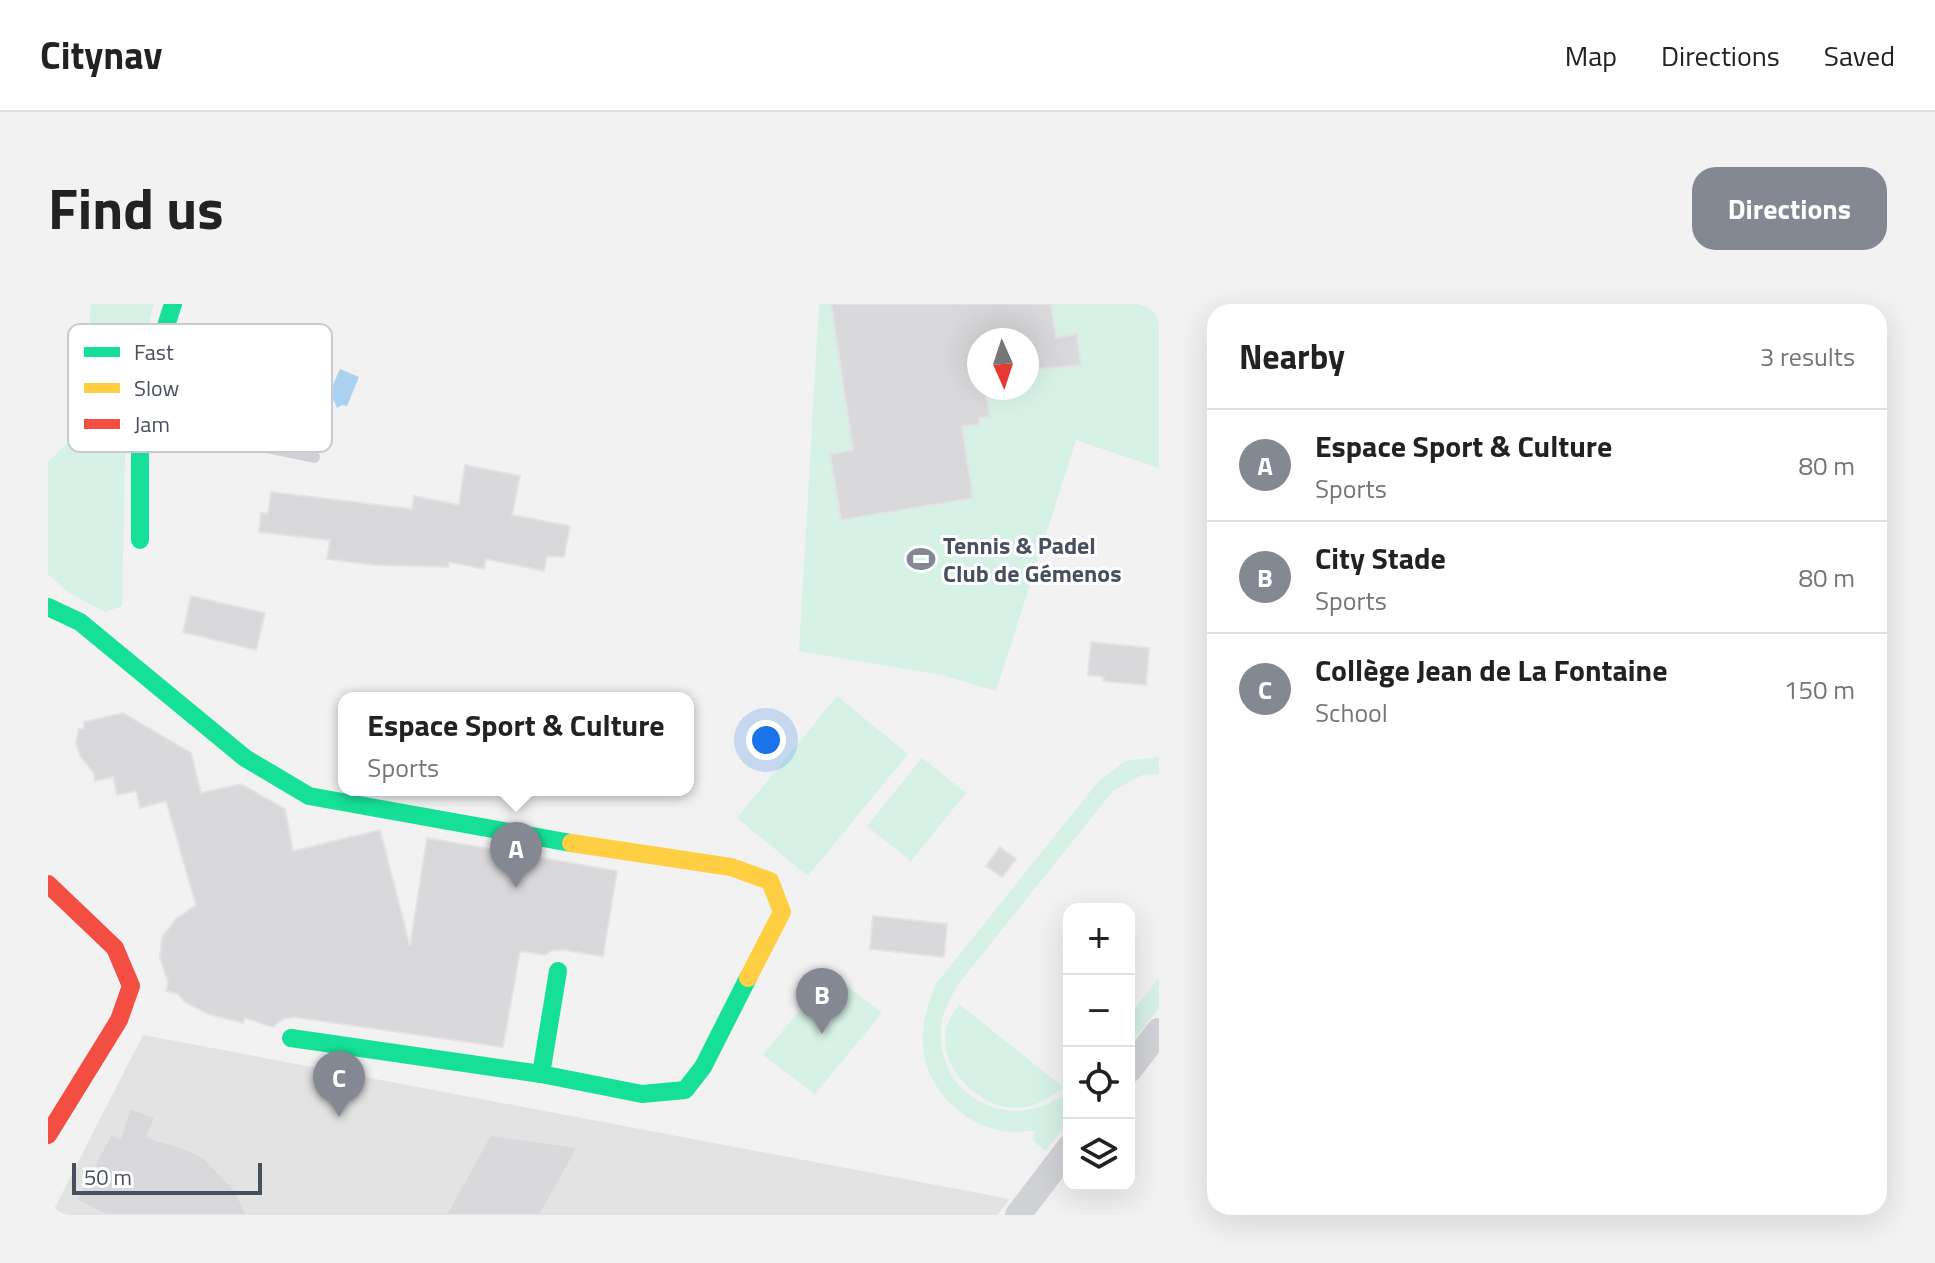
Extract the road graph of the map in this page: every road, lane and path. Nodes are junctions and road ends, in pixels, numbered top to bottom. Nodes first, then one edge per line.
1 (173, 304) edge
2 (167, 324) edge
3 (141, 452) edge
4 (290, 452) edge
5 (314, 457) dead end
6 (140, 540) dead end
7 (48, 607) edge
8 (48, 884) edge
9 (558, 971) dead end
10 (1159, 1031) edge
11 (291, 1038) dead end
12 (1135, 1062) edge
13 (541, 1074) junction
14 (48, 1135) edge
15 (1063, 1156) edge
16 (1018, 1215) edge

1 - 2 street
3 - 6 street
4 - 5 lane
7 - 13 street
8 - 14 street
9 - 13 street
10 - 12 street
11 - 13 street
15 - 16 street

